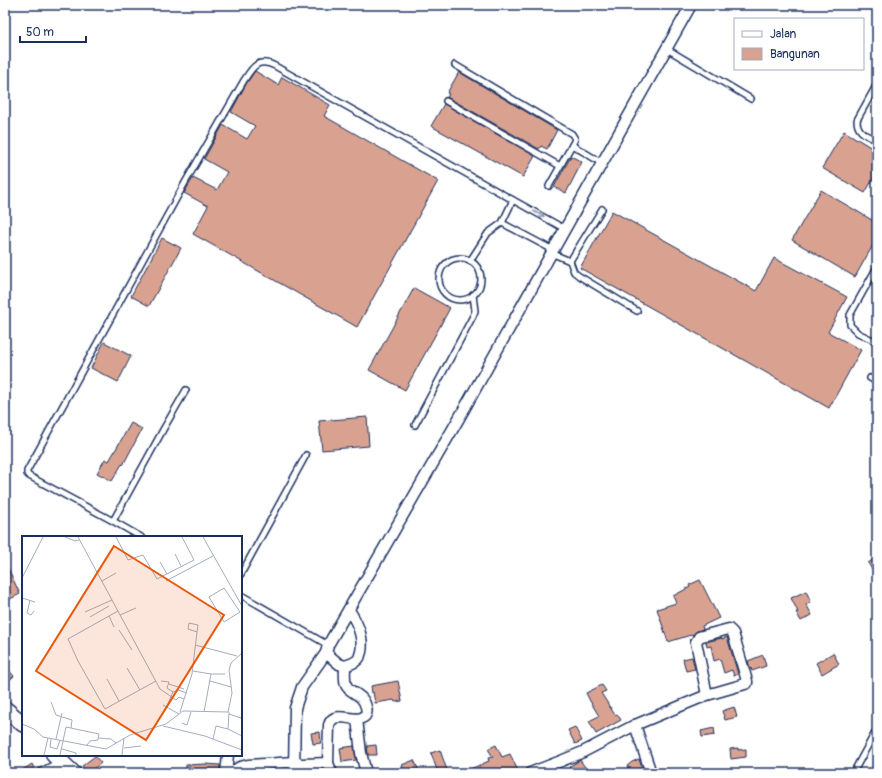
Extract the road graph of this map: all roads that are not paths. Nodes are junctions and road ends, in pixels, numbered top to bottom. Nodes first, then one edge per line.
1 (691, 5) edge
2 (667, 48) junction
3 (455, 65) dead end
4 (877, 84) edge
5 (751, 99) dead end
6 (446, 101) dead end
7 (877, 141) edge
8 (572, 145) junction
9 (602, 163) junction
10 (560, 166) junction
11 (549, 186) dead end
12 (513, 200) junction
13 (602, 209) dead end
14 (502, 222) junction
15 (565, 228) junction
16 (552, 252) junction
17 (470, 261) junction
18 (570, 262) junction
19 (877, 267) edge
20 (473, 295) junction
21 (637, 311) dead end
22 (877, 342) edge
23 (870, 378) dead end
24 (877, 382) edge
25 (186, 390) dead end
26 (415, 424) dead end
27 (306, 454) dead end
28 (113, 521) junction
29 (139, 536) edge
30 (242, 572) edge
31 (242, 596) edge
32 (349, 610) junction
33 (327, 649) junction
34 (345, 666) junction
35 (707, 695) junction
36 (5, 709) edge
37 (357, 719) junction
38 (22, 723) edge
39 (635, 726) junction
40 (877, 729) edge
41 (228, 756) edge
42 (294, 762) junction
43 (328, 763) junction
44 (63, 764) edge
45 (43, 773) edge
46 (226, 773) edge
47 (230, 773) edge
48 (294, 773) edge
49 (332, 773) edge
50 (366, 773) edge
51 (530, 773) edge
52 (651, 773) edge
53 (853, 773) edge

1 - 2 street
2 - 5 lane
2 - 9 street
3 - 8 lane
4 - 7 lane
6 - 10 lane
8 - 9 lane
8 - 10 lane
9 - 15 street
10 - 11 lane
12 - 14 lane
12 -> 15 lane
12 - 28 lane
13 - 18 lane
14 - 16 lane
14 - 17 lane
15 - 16 street
16 - 18 lane
16 - 32 street
17 - 20 lane
17 - 20 lane
18 - 21 lane
19 - 22 lane
20 - 26 lane
23 - 24 lane
25 - 28 lane
27 - 30 lane
28 - 29 lane
31 - 33 lane
32 - 33 street
32 - 34 street
33 - 34 street
33 - 42 street
34 - 37 street
35 - 35 street
35 - 39 street
36 - 38 street
37 - 43 street
37 - 50 street
39 - 51 street
39 - 52 street
40 - 53 lane
41 - 46 street
42 - 43 street
42 - 47 street
42 - 48 street
43 - 49 street
44 - 45 street

